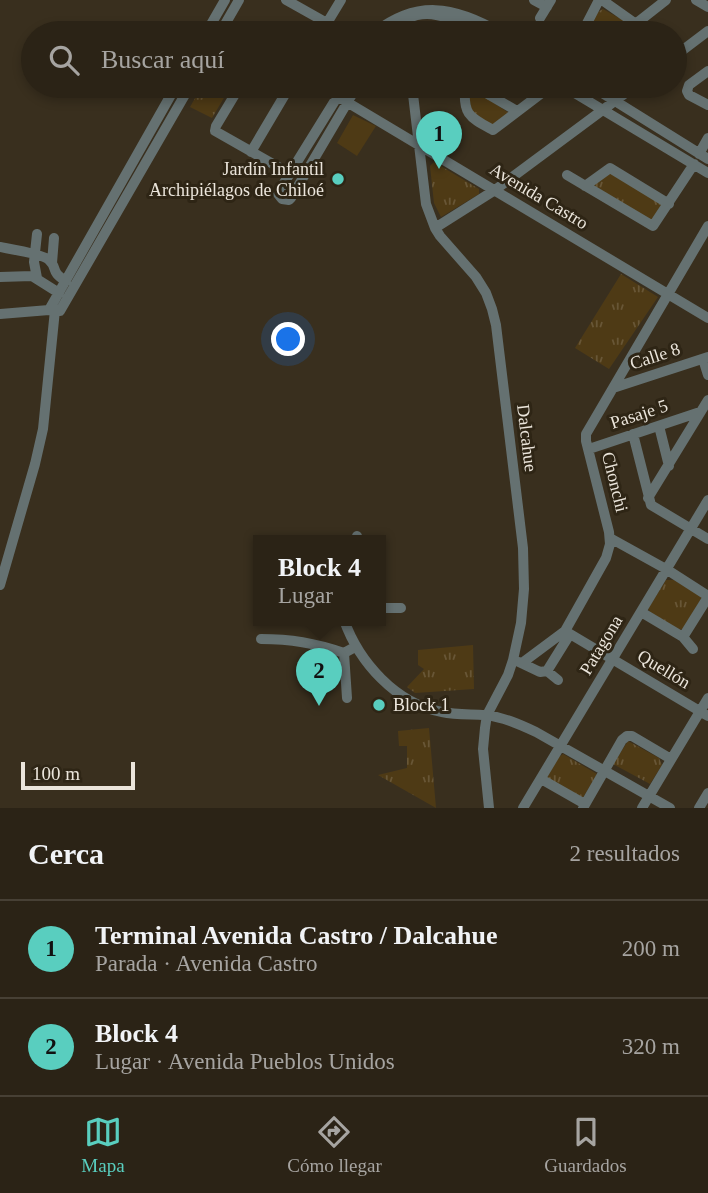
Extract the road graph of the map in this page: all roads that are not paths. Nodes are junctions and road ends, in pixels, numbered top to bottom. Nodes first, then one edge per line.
1 (225, 0) edge
2 (239, 0) edge
3 (286, 0) edge
4 (341, 0) edge
5 (534, 0) edge
6 (601, 0) edge
7 (666, 0) edge
8 (696, 0) edge
9 (549, 3) edge
10 (403, 6) junction
11 (708, 7) edge
12 (540, 18) dead end
13 (404, 20) joint
14 (223, 21) edge
15 (227, 21) edge
16 (314, 21) edge
17 (328, 21) edge
18 (385, 21) edge
19 (456, 21) edge
20 (480, 21) edge
21 (587, 21) edge
22 (633, 21) edge
23 (639, 21) edge
24 (708, 32) edge
25 (687, 47) edge
26 (708, 71) edge
27 (169, 98) edge
28 (183, 98) edge
29 (233, 98) edge
30 (283, 98) edge
31 (340, 98) edge
32 (341, 98) edge
33 (349, 98) edge
34 (413, 98) edge
35 (465, 98) edge
36 (495, 98) edge
37 (535, 98) edge
38 (584, 98) edge
39 (612, 98) edge
40 (618, 98) edge
41 (615, 100) junction
42 (708, 105) edge
43 (603, 109) junction
44 (517, 111) junction
45 (708, 138) edge
46 (419, 145) junction
47 (251, 152) junction
48 (700, 159) edge
49 (289, 173) junction
50 (708, 173) edge
51 (567, 176) dead end
52 (585, 186) junction
53 (495, 190) junction
54 (669, 204) junction
55 (708, 226) edge
56 (435, 228) junction
57 (37, 234) dead end
58 (54, 238) dead end
59 (0, 247) edge
60 (35, 255) junction
61 (52, 264) junction
62 (0, 277) edge
63 (34, 277) junction
64 (66, 281) junction
65 (59, 293) junction
66 (667, 293) junction
67 (55, 310) junction
68 (0, 314) edge
69 (708, 318) edge
70 (705, 358) edge
71 (708, 375) edge
72 (613, 388) junction
73 (708, 400) edge
74 (700, 412) junction
75 (659, 426) junction
76 (633, 434) junction
77 (589, 449) junction
78 (669, 466) junction
79 (648, 498) junction
80 (708, 500) edge
81 (691, 529) junction
82 (610, 538) junction
83 (708, 539) edge
84 (666, 569) junction
85 (0, 585) edge
86 (708, 596) edge
87 (386, 608) edge
88 (401, 608) dead end
89 (641, 612) junction
90 (347, 626) edge
91 (567, 632) junction
92 (683, 637) junction
93 (261, 639) dead end
94 (355, 647) junction
95 (693, 649) dead end
96 (344, 653) junction
97 (613, 658) junction
98 (518, 662) junction
99 (547, 671) junction
100 (558, 680) dead end
101 (347, 698) dead end
102 (708, 698) edge
103 (704, 713) edge
104 (487, 715) junction
105 (561, 746) junction
106 (671, 759) junction
107 (605, 772) junction
108 (541, 779) junction
109 (708, 793) edge
110 (649, 796) junction
111 (584, 806) edge
112 (489, 808) edge
113 (523, 808) edge
114 (642, 808) edge
115 (670, 808) edge
116 (699, 808) edge

1 - 14 street
2 - 15 street
3 - 16 street
4 - 17 street
5 - 9 street
6 - 21 street
6 - 22 street
7 - 23 street
8 - 11 street
9 - 12 street
10 - 13 street
10 - 18 street
10 - 20 street
13 - 19 street
24 - 25 street
26 - 42 street
27 - 64 street
28 - 67 street
29 - 47 street
30 - 47 street
31 - 49 street
32 - 49 street
33 - 46 street, Avenida Castro
34 - 46 street, Dalcahue
35 - 44 street
36 - 44 street
37 - 44 street
38 - 43 street
39 - 41 street
40 - 41 street
41 - 43 street
41 - 48 street
43 - 48 street
43 - 53 street
45 - 48 street
46 - 53 street, Avenida Castro
46 - 56 street, Dalcahue
47 - 49 street
48 - 50 street
48 - 54 street
51 - 52 street
52 - 54 street
52 - 54 street
53 - 56 street
53 - 66 street, Avenida Castro
55 - 66 street, Chonchi
56 - 98 street, Dalcahue
57 - 60 street
58 - 61 street
59 - 60 street
60 - 61 street
60 - 63 street
61 - 64 street
62 - 63 street
63 - 65 street
64 - 65 street
65 - 67 street
66 - 69 street, Avenida Castro
66 - 72 street, Chonchi
67 - 68 street
67 - 85 street
70 - 71 street
70 - 72 street, Calle 8
72 - 77 street, Chonchi
73 - 74 street
74 - 75 street, Pasaje 5
74 - 78 street
75 - 76 street, Pasaje 5
75 - 78 street
76 - 77 street, Pasaje 5
76 - 79 street
77 - 82 street, Chonchi
78 - 79 street
79 - 81 street
80 - 81 street, Patagona
81 - 83 street
81 - 84 street, Patagona
82 - 84 street
82 - 91 street, Chonchi
84 - 86 street
84 - 89 street, Patagona
86 - 92 street
87 - 88 street
89 - 92 street
89 - 97 street, Patagona
90 - 94 street
91 - 97 street, Quellón
91 - 98 street, Chonchi
91 - 99 street
92 - 95 street
93 - 96 street
94 - 96 street
94 - 104 street
96 - 101 street
97 - 103 street, Quellón
97 - 105 street, Patagona
98 - 99 street
98 - 104 street, Dalcahue
99 - 100 street
102 - 103 street
103 - 106 street
104 - 105 street
104 - 112 street, Dalcahue
105 - 107 street
105 - 108 street, Patagona
106 - 107 street
106 - 110 street
107 - 110 street
107 - 111 street
108 - 111 street
108 - 113 street, Patagona
109 - 116 street
110 - 114 street
110 - 115 street

